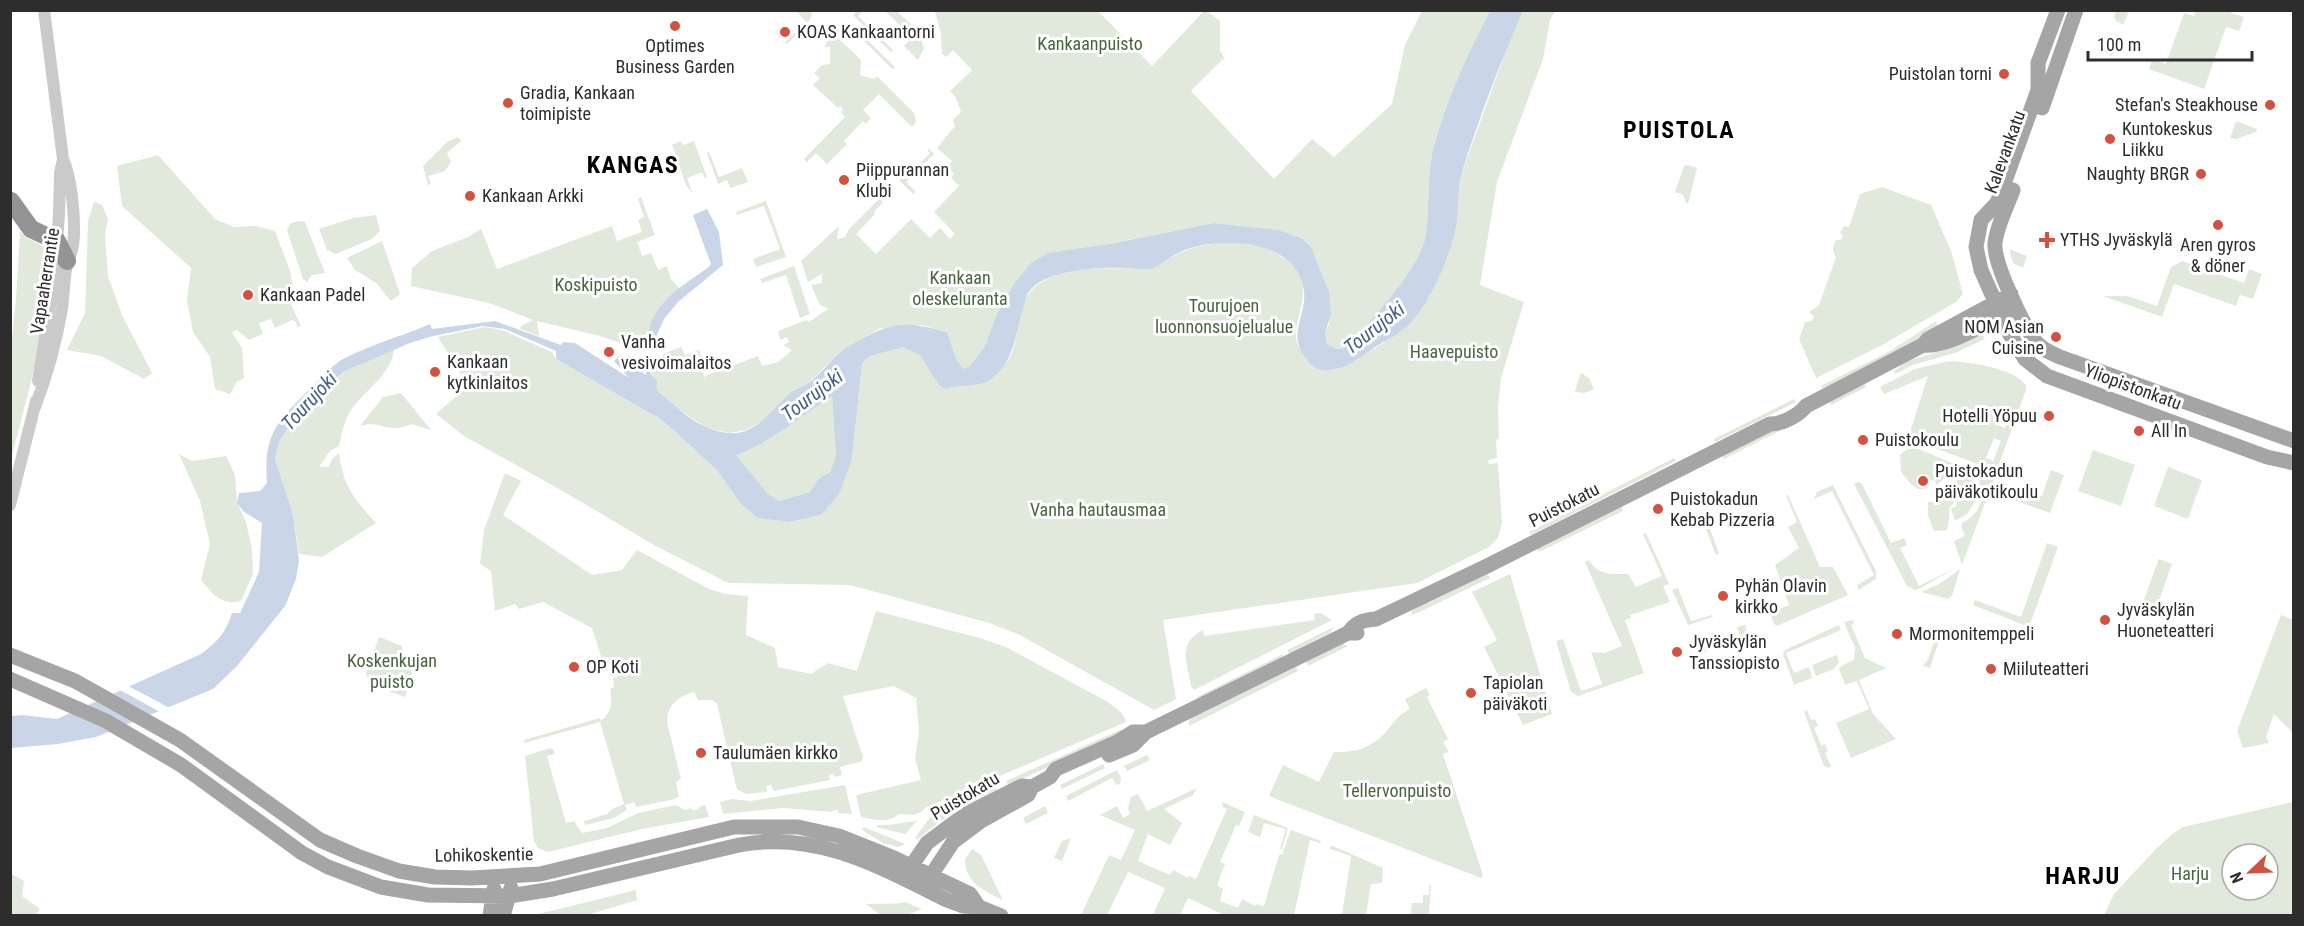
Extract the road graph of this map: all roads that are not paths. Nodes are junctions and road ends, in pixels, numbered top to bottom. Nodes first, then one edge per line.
1 (44, 10) edge
2 (2058, 10) edge
3 (2076, 10) edge
4 (63, 159) junction
5 (11, 200) edge
6 (10, 213) edge
7 (57, 241) junction
8 (67, 261) junction
9 (2014, 301) junction
10 (1998, 309) junction
11 (35, 407) junction
12 (2294, 441) edge
13 (2294, 464) edge
14 (10, 505) edge
15 (10, 655) edge
16 (10, 679) edge
17 (1032, 787) junction
18 (910, 866) junction
19 (513, 876) junction
20 (497, 877) junction
21 (903, 879) junction
22 (926, 882) junction
23 (509, 896) junction
24 (492, 897) junction
25 (490, 915) edge
26 (503, 915) edge
27 (1001, 915) edge

1 - 4 street, Vapaaherrantie
2 - 10 main road, Kalevankatu
3 - 9 main road, Kalevankatu
4 - 7 street, Vapaaherrantie
4 - 8 street, Vapaaherrantie
5 - 6 highway
5 - 7 highway
7 - 8 highway
7 - 11 street, Vapaaherrantie
8 - 11 street, Vapaaherrantie
9 - 10 main road, Puistokatu
9 - 12 main road, Yliopistonkatu
10 - 13 main road, Yliopistonkatu
10 - 17 main road, Puistokatu
11 - 14 street, Vapaaherrantie
15 - 20 main road, Lohikoskentie
16 - 24 main road
17 - 18 main road, Puistokatu
17 - 22 main road, Puistokatu
18 - 19 main road, Lohikoskentie
18 - 21 main road, Puistokatu
18 - 22 main road, Lohikoskentie
19 - 20 main road, Lohikoskentie
19 - 23 main road
20 - 24 main road
21 - 22 main road
21 - 23 main road
22 - 27 main road
23 - 24 main road
23 - 26 main road
24 - 25 main road

